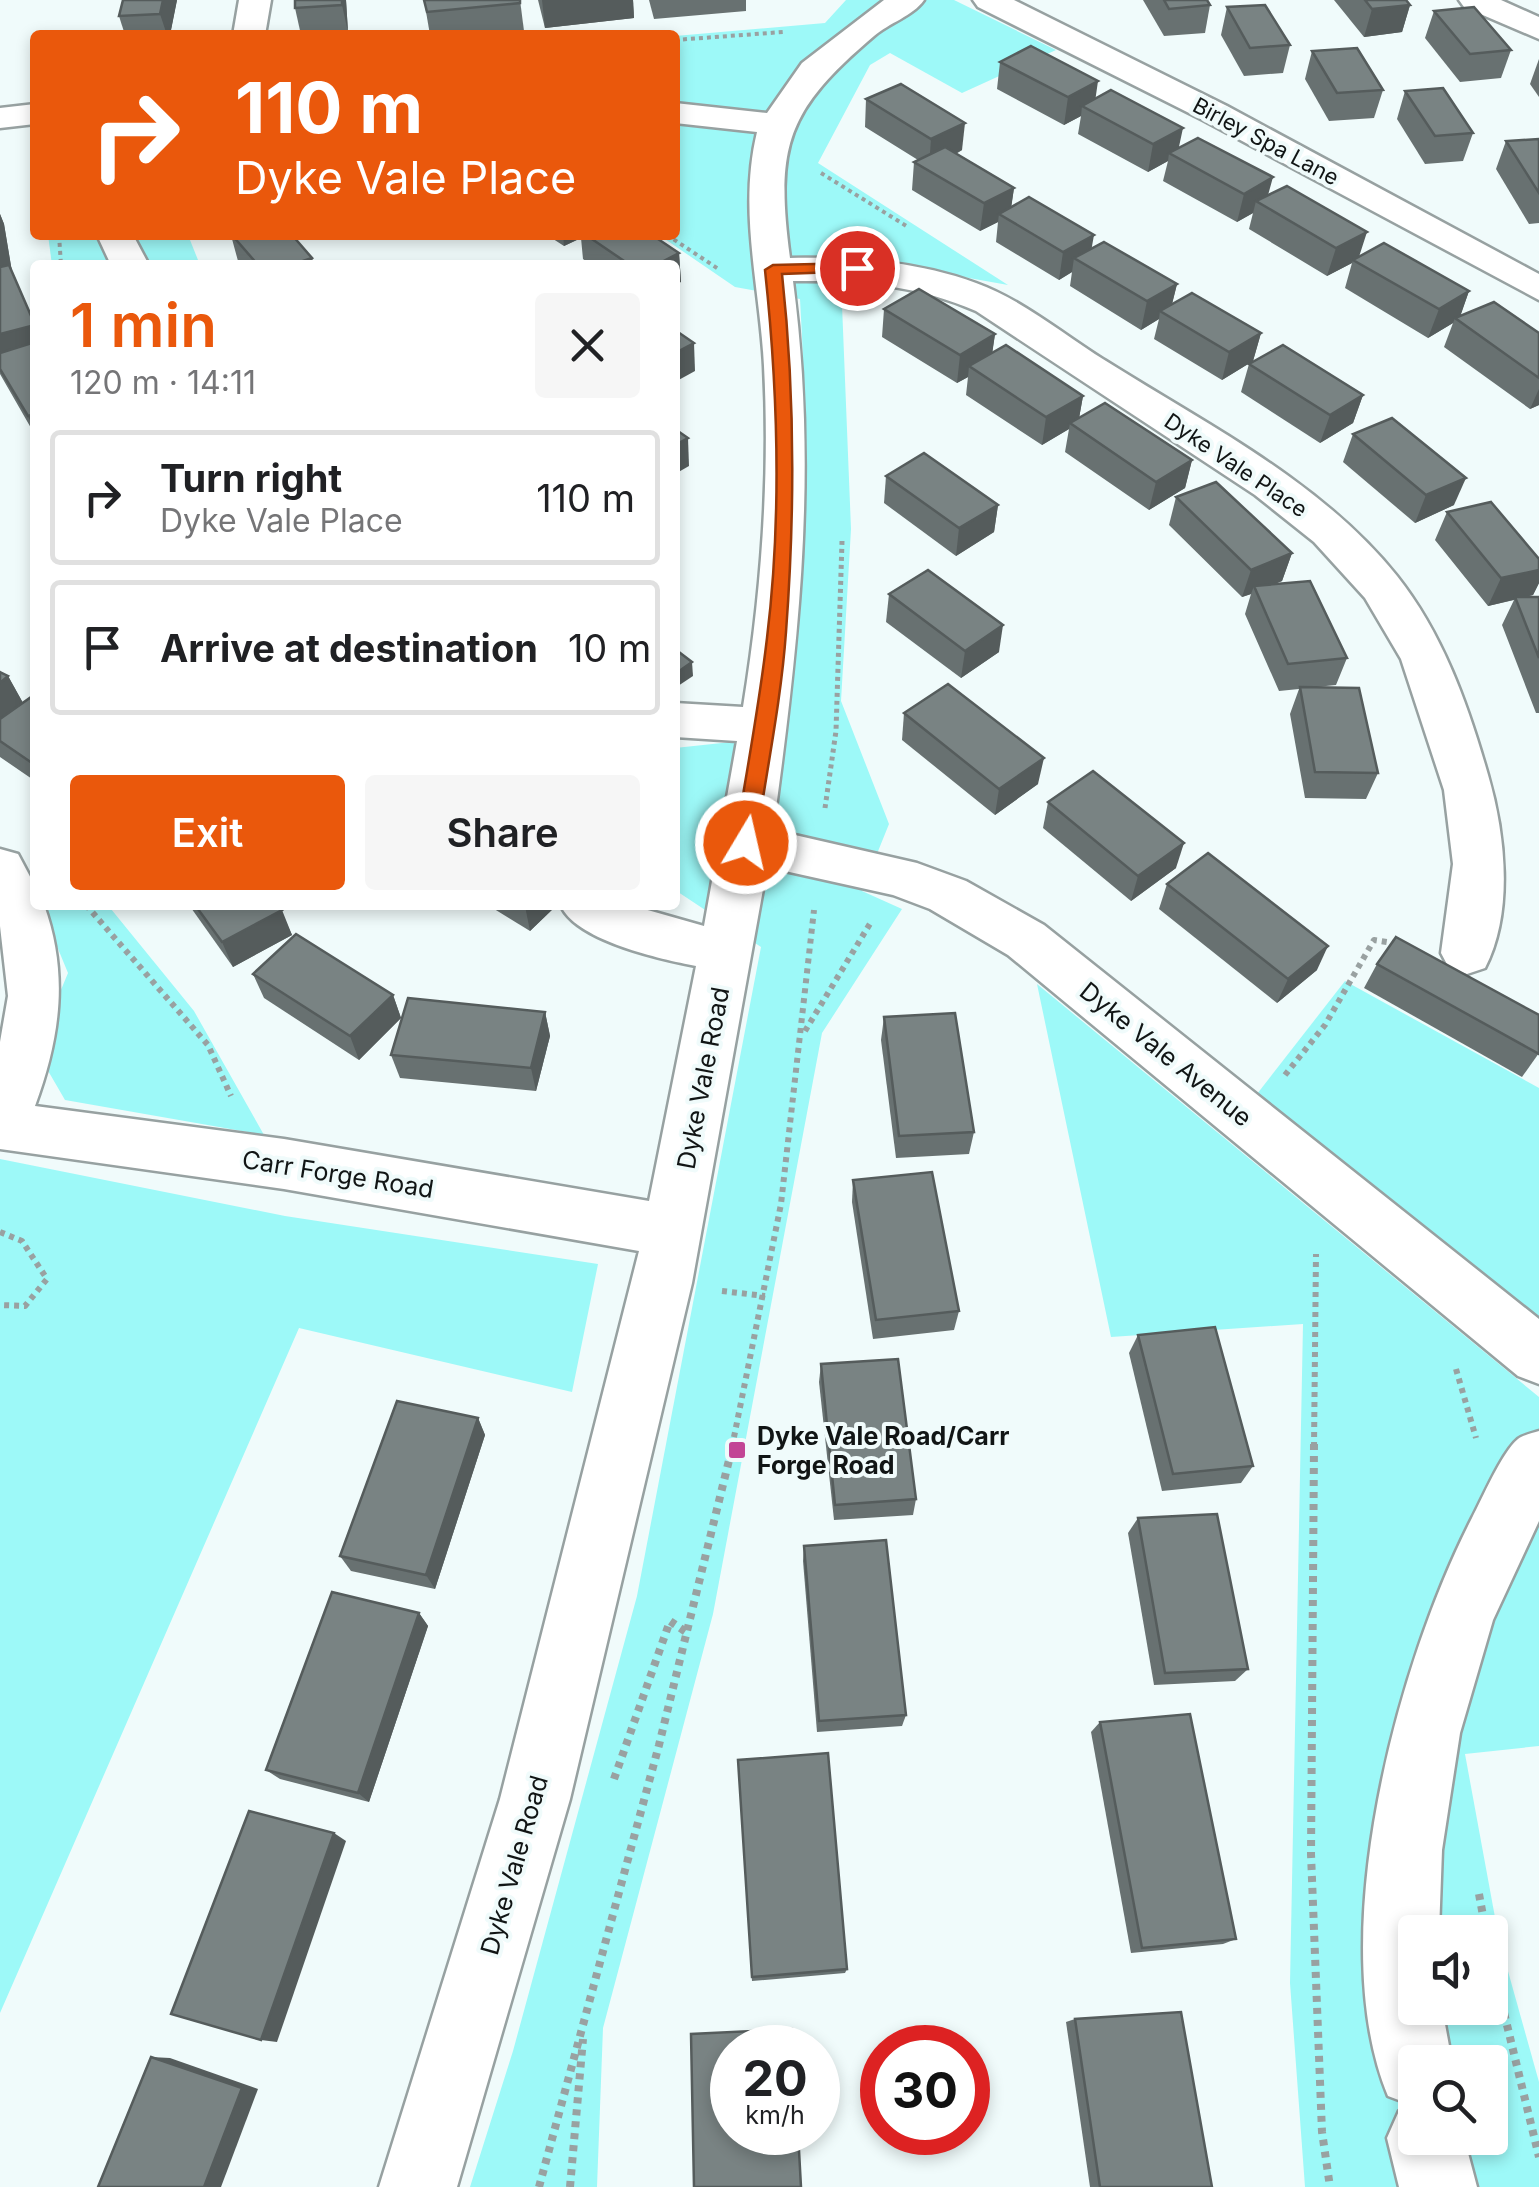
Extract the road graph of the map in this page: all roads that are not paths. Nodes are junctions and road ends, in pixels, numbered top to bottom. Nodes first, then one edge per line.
1 (255, 0) edge
2 (908, 0) edge
3 (989, 0) edge
4 (1474, 0) edge
5 (1539, 29) edge
6 (251, 30) edge
7 (680, 114) edge
8 (30, 115) edge
9 (0, 118) edge
10 (776, 124) junction
11 (773, 270) junction
12 (1539, 289) edge
13 (680, 720) edge
14 (764, 726) junction
15 (746, 843) junction
16 (0, 868) edge
17 (592, 910) edge
18 (727, 950) junction
19 (1468, 952) road end
20 (0, 1125) edge
21 (674, 1231) junction
22 (1539, 1356) edge
23 (1522, 1488) edge
24 (1411, 2045) edge
25 (1430, 2155) edge
26 (418, 2187) edge
27 (1438, 2187) edge

1 - 6 street
2 - 10 street, Dyke Vale Road
3 - 12 street, Birley Spa Lane
4 - 5 street
7 - 10 street
8 - 9 street
10 - 11 street, Dyke Vale Road
11 - 14 street, Dyke Vale Road
11 - 19 street, Dyke Vale Place
13 - 14 street
14 - 15 street, Dyke Vale Road
15 - 18 street, Dyke Vale Road
15 - 22 street, Dyke Vale Avenue
16 - 20 street
17 - 18 street
18 - 21 street, Dyke Vale Road
20 - 21 street, Carr Forge Road
21 - 26 street, Dyke Vale Road
23 - 24 street
25 - 27 street

